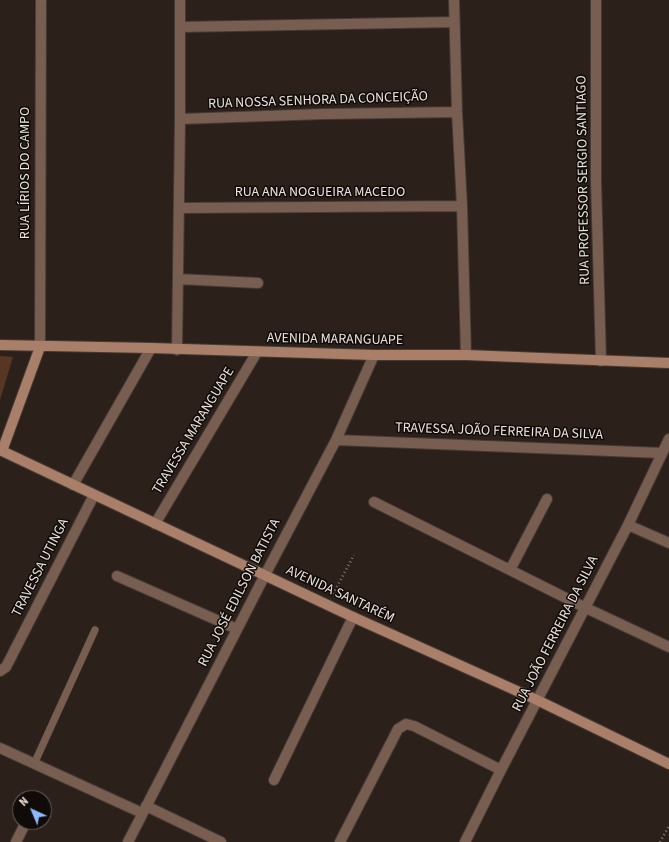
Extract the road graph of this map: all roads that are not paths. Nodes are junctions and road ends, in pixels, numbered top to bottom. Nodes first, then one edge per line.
1 (41, 0) edge
2 (180, 0) edge
3 (454, 0) edge
4 (596, 0) edge
5 (454, 22) junction
6 (180, 27) junction
7 (457, 112) junction
8 (180, 119) junction
9 (462, 206) junction
10 (179, 208) junction
11 (178, 279) junction
12 (258, 283) dead end
13 (0, 346) edge
14 (40, 347) junction
15 (151, 348) junction
16 (177, 350) junction
17 (257, 352) junction
18 (374, 355) junction
19 (466, 355) junction
20 (601, 361) junction
21 (669, 363) edge
22 (669, 439) edge
23 (336, 440) junction
24 (1, 452) edge
25 (662, 453) junction
26 (73, 485) junction
27 (94, 495) junction
28 (546, 499) dead end
29 (374, 502) dead end
30 (155, 524) junction
31 (628, 524) junction
32 (669, 543) edge
33 (510, 570) junction
34 (265, 575) junction
35 (117, 576) dead end
36 (586, 608) junction
37 (353, 617) junction
38 (237, 629) junction
39 (95, 630) dead end
40 (669, 647) edge
41 (0, 671) edge
42 (537, 700) junction
43 (0, 748) edge
44 (34, 764) junction
45 (669, 764) edge
46 (501, 770) junction
47 (274, 780) dead end
48 (144, 809) junction
49 (22, 830) edge
50 (16, 842) edge
51 (128, 842) edge
52 (221, 842) edge
53 (340, 842) edge
54 (465, 842) edge

1 - 14 street, RUA LÍRIOS DO CAMPO
2 - 6 street
3 - 5 street
4 - 20 street, RUA PROFESSOR SERGIO SANTIAGO
5 - 6 street
5 - 7 street
6 - 8 street
7 - 8 street, RUA NOSSA SENHORA DA CONCEIÇÃO
7 - 9 street
8 - 10 street
9 - 10 street, RUA ANA NOGUEIRA MACEDO
9 - 19 street
10 - 11 street
11 - 12 street
11 - 16 street
13 - 14 street, AVENIDA MARANGUAPE
14 - 15 street, AVENIDA MARANGUAPE
14 - 24 street
15 - 16 street, AVENIDA MARANGUAPE
15 - 26 street
16 - 17 street, AVENIDA MARANGUAPE
17 - 18 street, AVENIDA MARANGUAPE
17 - 30 street, TRAVESSA MARANGUAPE
18 - 19 street, AVENIDA MARANGUAPE
18 - 23 street, RUA JOSÉ EDILSON BATISTA
19 - 20 street, AVENIDA MARANGUAPE
20 - 21 street, AVENIDA MARANGUAPE
22 - 25 street, RUA JOÃO FERREIRA DA SILVA
23 - 25 street, TRAVESSA JOÃO FERREIRA DA SILVA
23 - 34 street, RUA JOSÉ EDILSON BATISTA
24 - 26 street, AVENIDA SANTARÉM
25 - 31 street, RUA JOÃO FERREIRA DA SILVA
26 - 27 street, AVENIDA SANTARÉM
27 - 30 street, AVENIDA SANTARÉM
27 - 41 street, TRAVESSA UTINGA
28 - 33 street
29 - 33 street
30 - 34 street, AVENIDA SANTARÉM
31 - 32 street
31 - 36 street, RUA JOÃO FERREIRA DA SILVA
33 - 36 street
34 - 37 street, AVENIDA SANTARÉM
34 - 38 street, RUA JOSÉ EDILSON BATISTA
35 - 38 street
36 - 40 street
36 - 42 street, RUA JOÃO FERREIRA DA SILVA
37 - 42 street, AVENIDA SANTARÉM
37 - 47 street
38 - 48 street, RUA JOSÉ EDILSON BATISTA
39 - 44 lane
42 - 45 street, AVENIDA SANTARÉM
42 - 46 street, RUA JOÃO FERREIRA DA SILVA
43 - 44 street
44 - 48 street
46 - 53 street
46 - 54 street, RUA JOÃO FERREIRA DA SILVA
48 - 51 street, RUA JOSÉ EDILSON BATISTA
48 - 52 street
49 - 50 street

